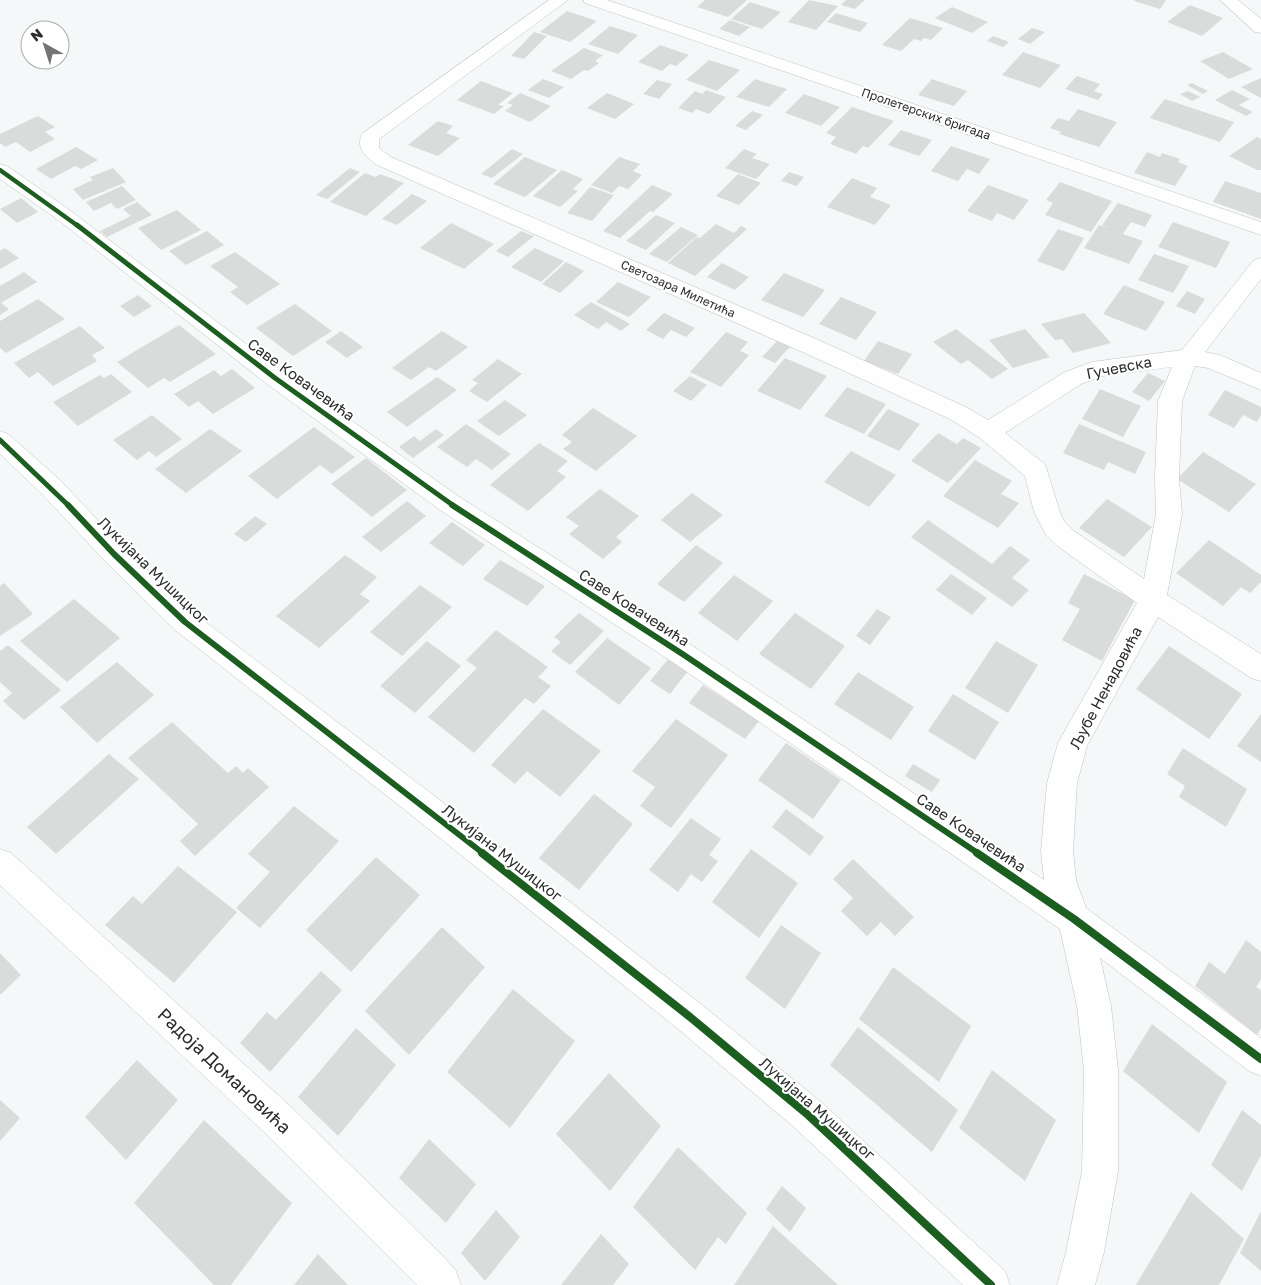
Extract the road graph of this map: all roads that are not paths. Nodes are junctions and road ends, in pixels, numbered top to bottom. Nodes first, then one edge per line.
1 (560, 0) edge
2 (591, 0) edge
3 (1228, 0) edge
4 (1261, 28) edge
5 (0, 170) edge
6 (1261, 229) edge
7 (1261, 265) edge
8 (1189, 357) junction
9 (1261, 382) edge
10 (988, 432) junction
11 (0, 440) edge
12 (1153, 600) junction
13 (1261, 669) edge
14 (0, 864) edge
15 (1074, 919) junction
16 (1261, 1058) edge
17 (442, 1285) edge
18 (991, 1285) edge
19 (1076, 1285) edge

1 - 10 street, Светозара Милетића
2 - 6 street, Пролетерских бригада
3 - 4 street
5 - 15 street, Саве Ковачевића
7 - 8 street, Љубе Ненадовића
8 - 9 street, Гучевска
8 - 10 street, Гучевска
8 - 12 street, Љубе Ненадовића
10 - 12 street, Светозара Милетића
11 - 18 street, Лукијана Мушицког
12 - 13 street, Светозара Милетића
12 - 15 street, Љубе Ненадовића
14 - 17 street, Радоја Домановића
15 - 16 street, Саве Ковачевића
15 - 19 street, Љубе Ненадовића

